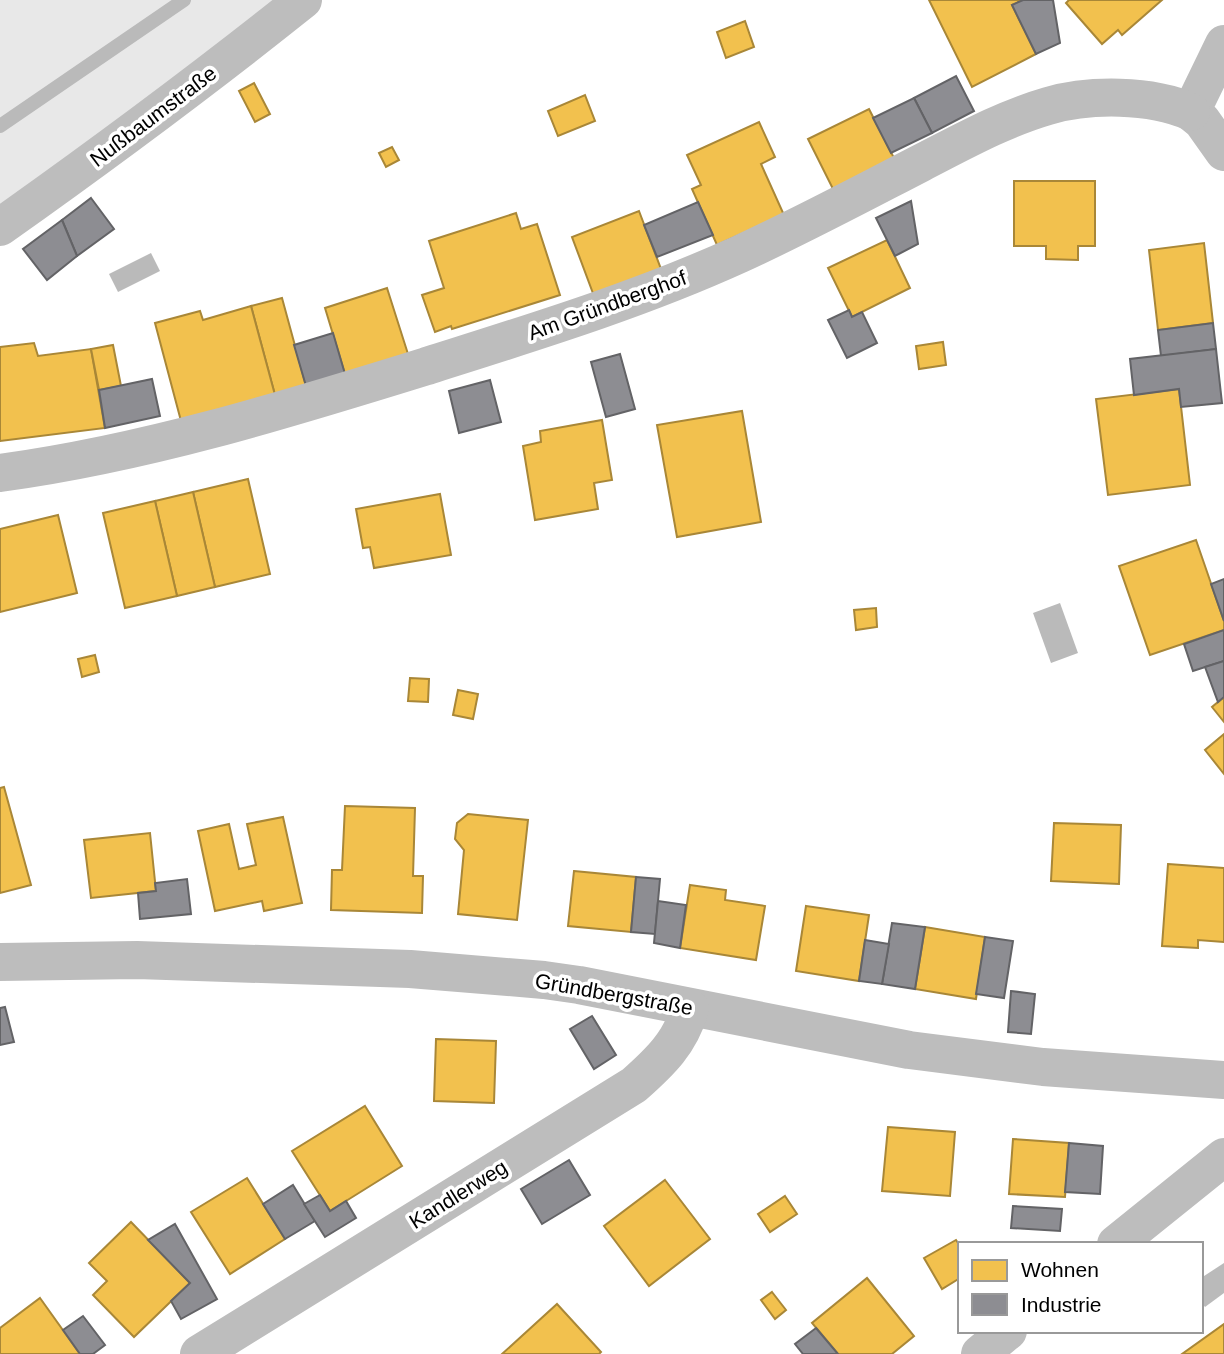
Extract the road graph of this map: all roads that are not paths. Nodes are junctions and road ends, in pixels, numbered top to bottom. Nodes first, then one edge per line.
1 (303, 0) edge
2 (1224, 44) edge
3 (1191, 112) junction
4 (1224, 152) edge
5 (0, 227) edge
6 (0, 473) edge
7 (0, 962) edge
8 (690, 1008) junction
9 (1224, 1080) edge
10 (1224, 1157) edge
11 (1118, 1242) edge
12 (1006, 1333) edge
13 (199, 1354) edge
14 (980, 1354) edge

1 - 5 street, Nußbaumstraße
2 - 3 street
3 - 4 street
3 - 6 street, Am Gründberghof
7 - 8 street, Gründbergstraße
8 - 9 street, Gründbergstraße
8 - 13 street, Kandlerweg
10 - 11 street
12 - 14 street

